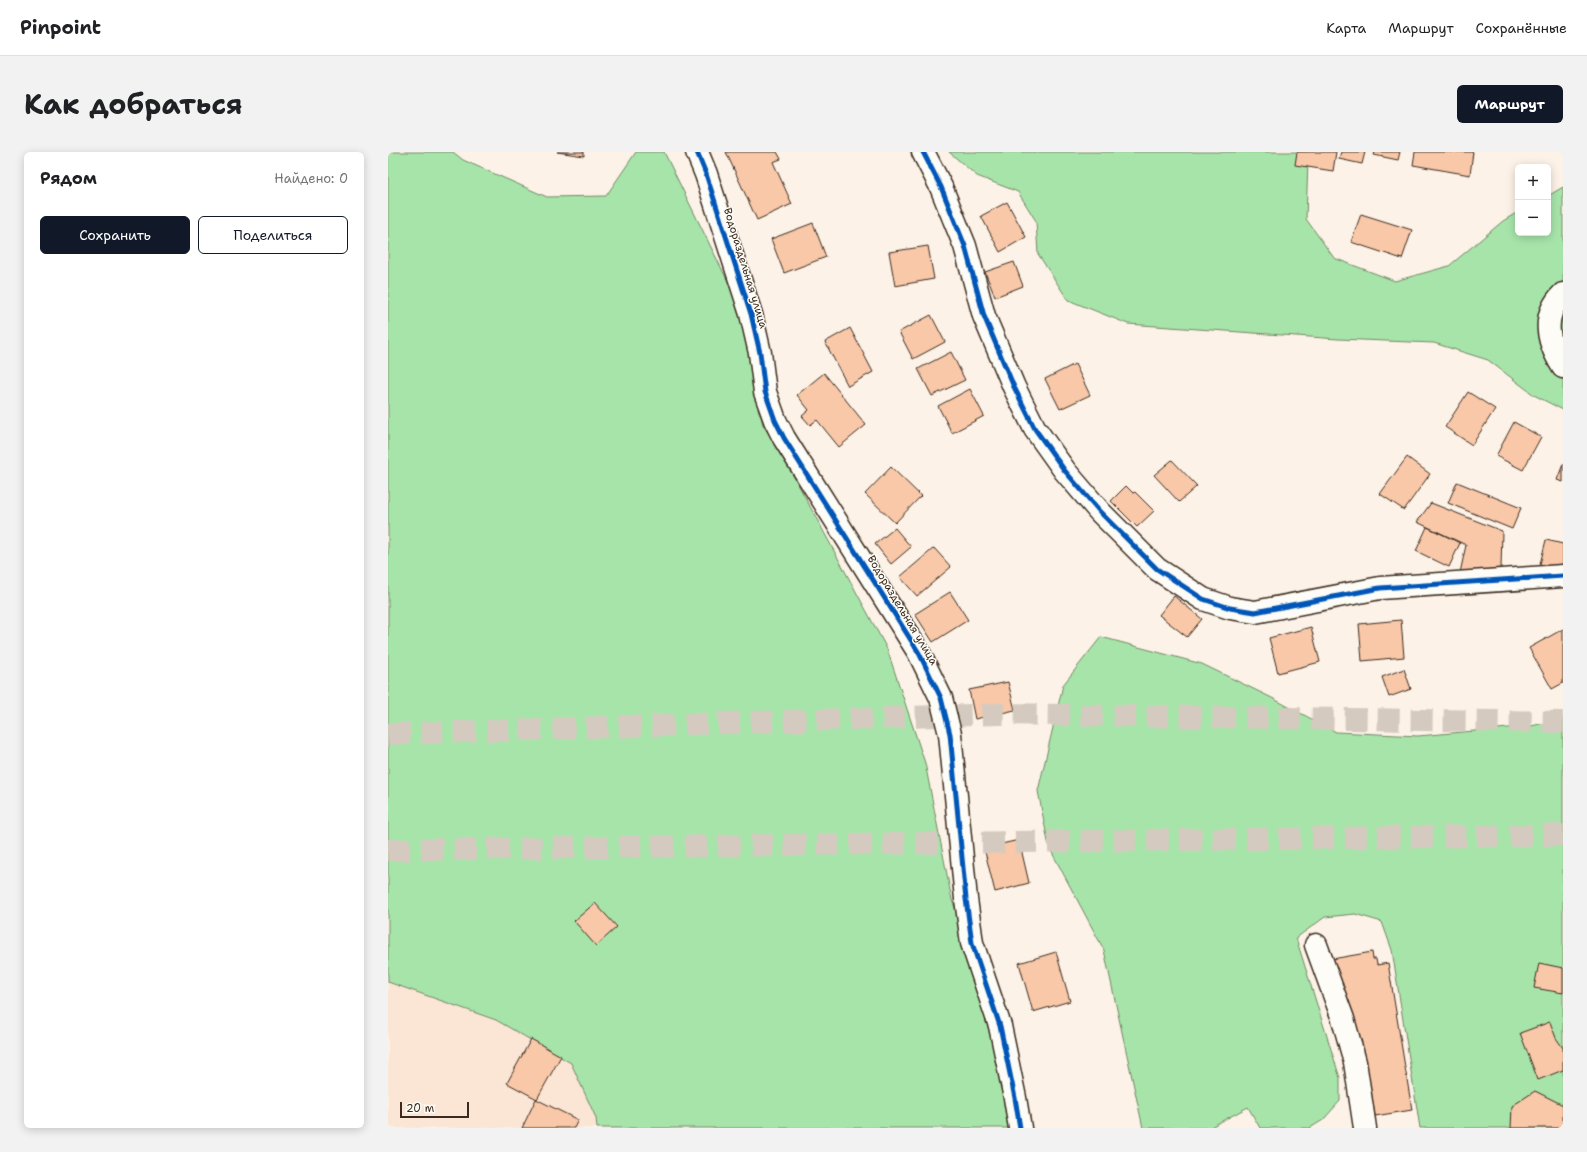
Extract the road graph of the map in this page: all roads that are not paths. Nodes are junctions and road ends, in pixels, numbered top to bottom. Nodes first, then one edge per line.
1 (697, 152) edge
2 (923, 152) edge
3 (1563, 294) edge
4 (1563, 367) edge
5 (1563, 576) edge
6 (1316, 945) dead end
7 (1020, 1128) edge
8 (1365, 1128) edge

1 - 7 street, Водораздельная улица
2 - 5 street
3 - 4 street
6 - 8 street

